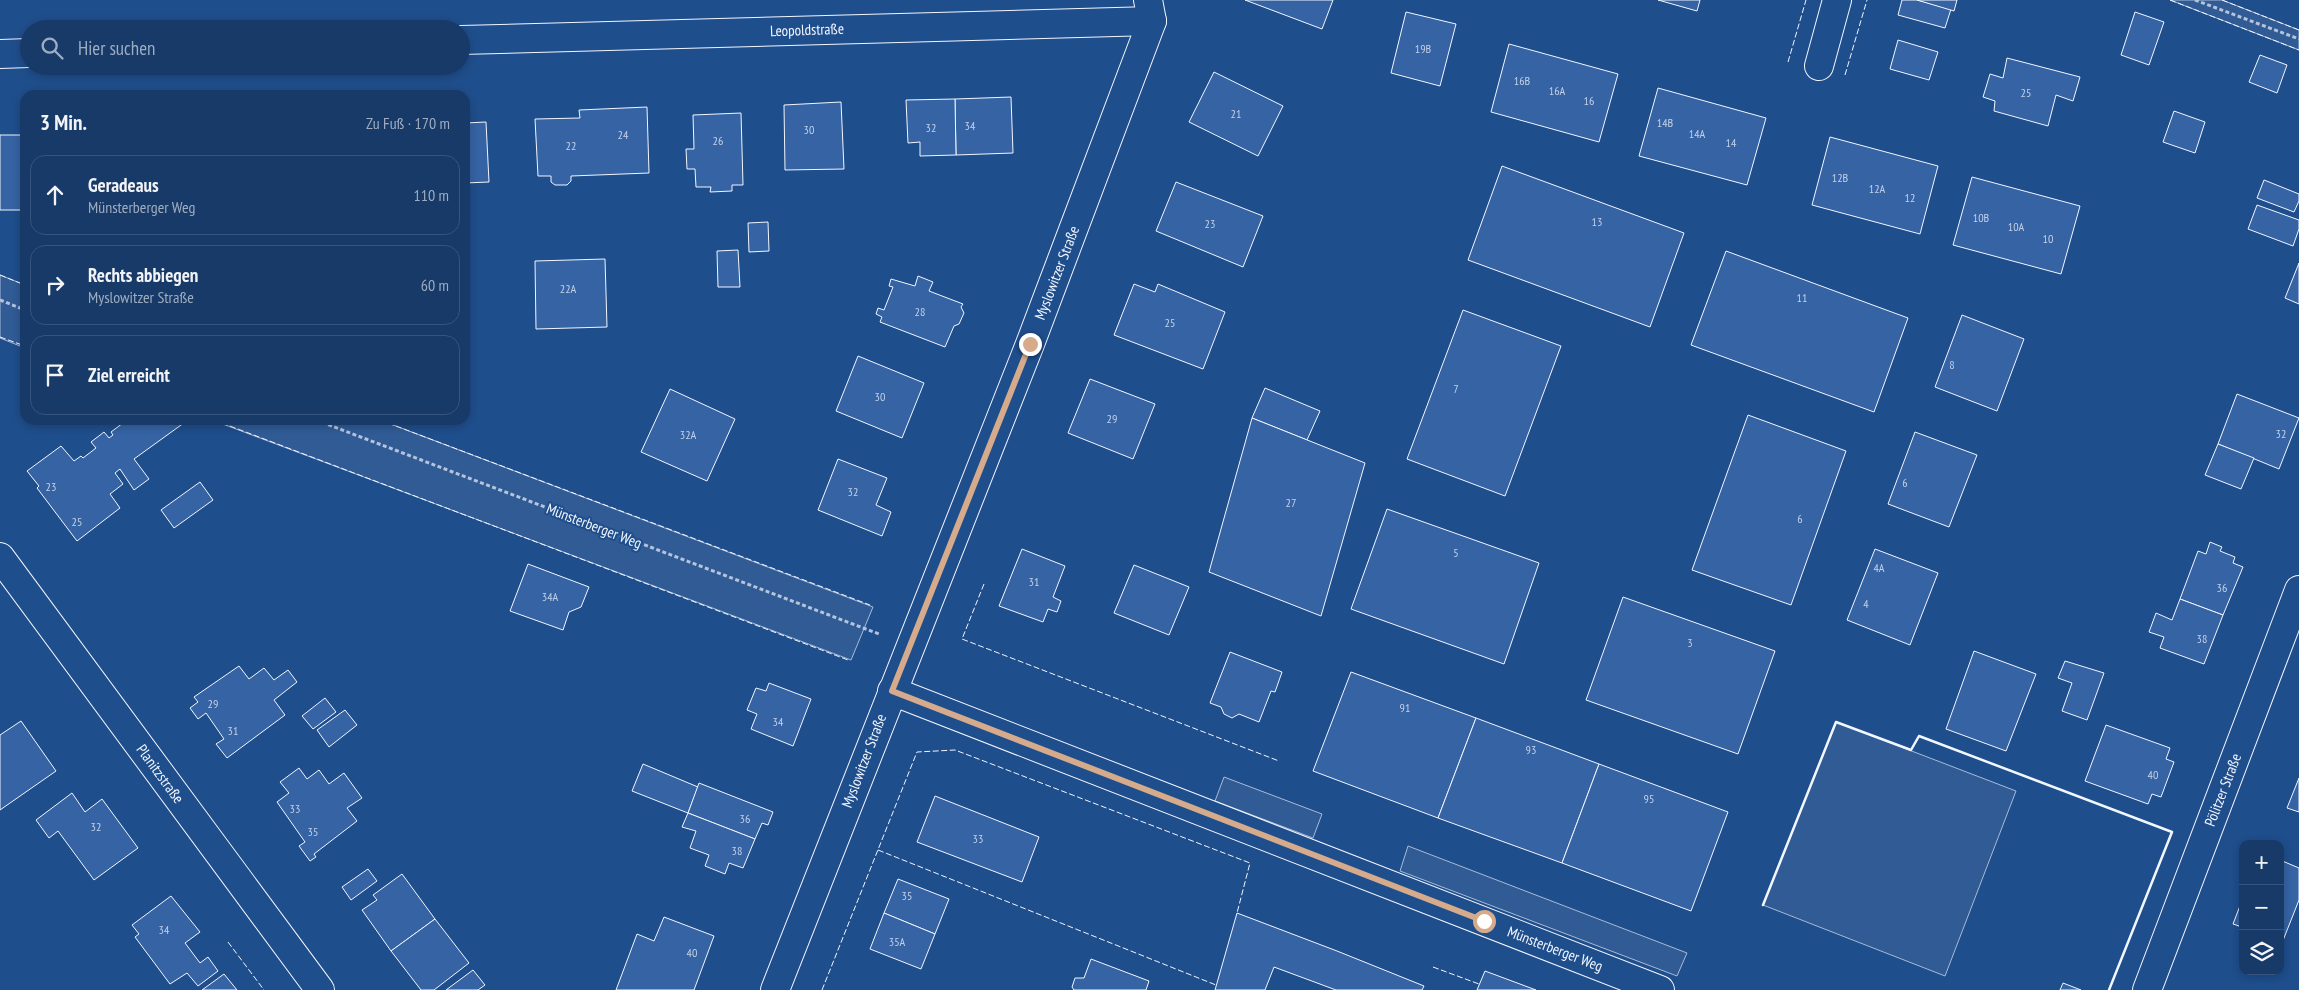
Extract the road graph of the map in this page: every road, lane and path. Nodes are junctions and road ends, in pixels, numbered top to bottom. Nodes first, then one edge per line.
1 (1838, 0) edge
2 (2195, 0) edge
3 (1150, 10) edge
4 (2299, 39) edge
5 (470, 40) edge
6 (20, 53) edge
7 (0, 54) edge
8 (1819, 66) dead end
9 (0, 300) edge
10 (20, 308) edge
11 (329, 425) edge
12 (0, 557) edge
13 (2299, 590) edge
14 (873, 632) dead end
15 (892, 691) junction
16 (320, 990) edge
17 (775, 990) edge
18 (1660, 990) edge
19 (2147, 990) edge

1 - 8 street
2 - 4 path
3 - 5 street, Leopoldstraße
3 - 15 street, Myslowitzer Straße
6 - 7 street
9 - 10 path
11 - 14 path, Münsterberger Weg
12 - 16 street, Planitzstraße
13 - 19 street, Pölitzer Straße
15 - 17 street, Myslowitzer Straße
15 - 18 street, Münsterberger Weg

